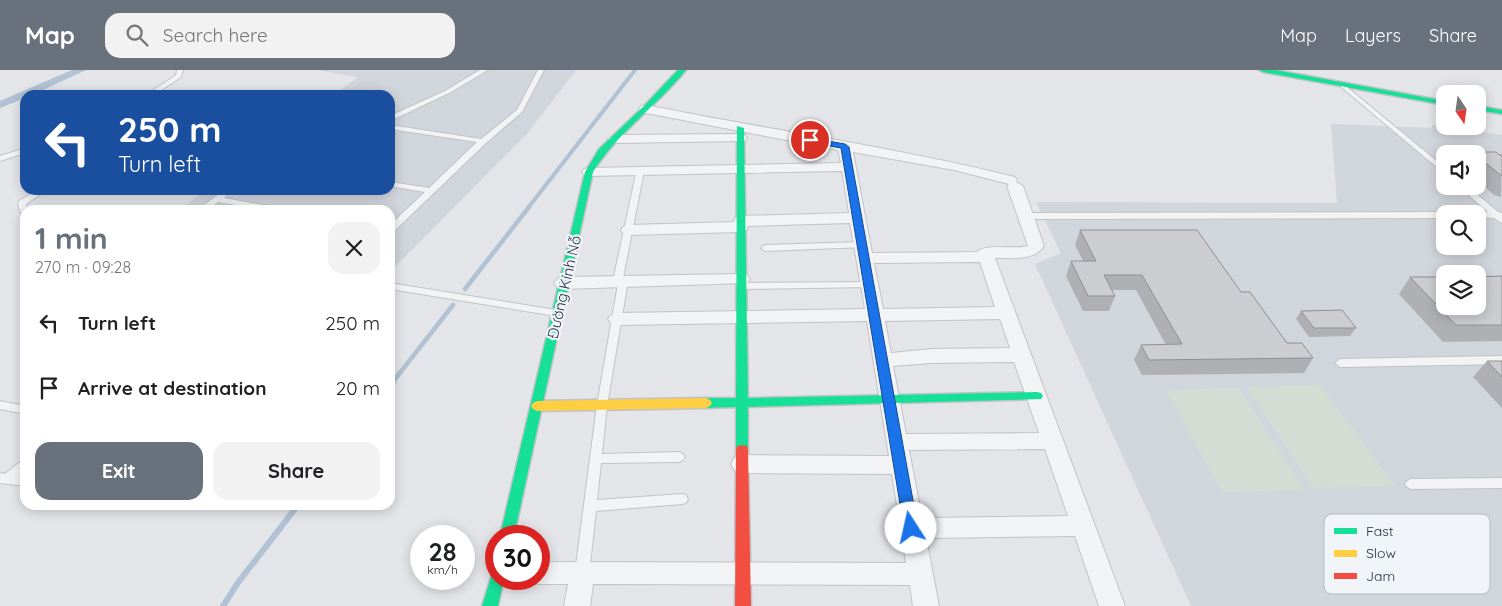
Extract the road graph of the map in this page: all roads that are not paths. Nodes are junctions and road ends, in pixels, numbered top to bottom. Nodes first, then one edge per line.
1 (180, 70) edge
2 (485, 70) edge
3 (541, 70) edge
4 (682, 70) edge
5 (1263, 70) edge
6 (1342, 85) junction
7 (157, 90) edge
8 (1436, 101) edge
9 (646, 109) junction
10 (1486, 109) edge
11 (1502, 112) edge
12 (395, 117) edge
13 (395, 128) edge
14 (740, 133) junction
15 (615, 139) junction
16 (483, 141) junction
17 (845, 147) junction
18 (20, 152) edge
19 (0, 159) edge
20 (1436, 164) edge
21 (848, 167) junction
22 (740, 169) junction
23 (640, 171) junction
24 (589, 172) junction
25 (395, 185) edge
26 (432, 191) junction
27 (33, 195) edge
28 (222, 195) edge
29 (1473, 195) edge
30 (217, 199) junction
31 (22, 205) edge
32 (209, 205) edge
33 (251, 205) edge
34 (1436, 215) edge
35 (1026, 216) junction
36 (1486, 216) edge
37 (1500, 217) edge
38 (857, 218) junction
39 (741, 224) junction
40 (395, 225) edge
41 (629, 230) junction
42 (764, 248) dead end
43 (1034, 248) joint
44 (863, 252) junction
45 (987, 257) junction
46 (621, 281) junction
47 (741, 282) junction
48 (562, 283) junction
49 (869, 285) junction
50 (395, 287) edge
51 (557, 313) junction
52 (1007, 313) junction
53 (874, 315) junction
54 (741, 317) junction
55 (617, 319) junction
56 (1022, 355) junction
57 (882, 360) junction
58 (1502, 360) edge
59 (1340, 363) dead end
60 (1037, 396) junction
61 (889, 399) junction
62 (742, 402) junction
63 (0, 405) edge
64 (602, 405) junction
65 (537, 406) junction
66 (20, 409) edge
67 (1053, 441) junction
68 (896, 442) junction
69 (679, 457) dead end
70 (596, 458) junction
71 (742, 464) junction
72 (900, 465) junction
73 (20, 467) edge
74 (4, 478) edge
75 (20, 481) edge
76 (1502, 483) edge
77 (1411, 484) dead end
78 (682, 499) dead end
79 (590, 506) junction
80 (510, 525) edge
81 (1083, 526) junction
82 (911, 528) junction
83 (550, 573) edge
84 (582, 573) junction
85 (743, 573) junction
86 (920, 574) junction
87 (494, 590) edge
88 (490, 606) edge
89 (578, 606) edge
90 (744, 606) edge
91 (926, 606) edge
92 (1112, 606) edge

1 - 7 lane
2 - 12 lane
3 - 16 lane
4 - 9 street, Đường Kính Nỗ
5 - 6 street
6 - 8 street
6 - 20 lane
9 - 14 street
9 - 15 street, Đường Kính Nỗ
10 - 11 street
13 - 16 lane
14 - 15 street
14 - 17 street
14 - 22 street
15 - 24 street, Đường Kính Nỗ
16 - 26 lane
17 - 21 street
17 - 35 street
18 - 19 lane
21 - 22 street
21 - 38 street
22 - 23 street
22 - 39 street
23 - 24 street
23 - 41 lane
24 - 48 street, Đường Kính Nỗ
25 - 26 lane
26 - 40 lane
27 - 31 lane
28 - 30 lane
29 - 37 lane
30 - 32 lane
30 - 33 lane
34 - 35 lane
35 - 43 street
36 - 37 lane
38 - 39 street
38 - 44 street
39 - 41 street
39 - 47 street
41 - 46 lane
42 - 44 lane
43 - 45 street
44 - 45 street
44 - 49 street
45 - 52 street
46 - 47 street
46 - 48 street
46 - 55 lane
47 - 49 lane
47 - 54 street
48 - 51 street, Đường Kính Nỗ
49 - 53 street
50 - 51 lane
51 - 65 street, Đường Kính Nỗ
52 - 53 street
52 - 56 street
53 - 54 street
53 - 57 street
54 - 55 street
54 - 62 street
55 - 64 lane
56 - 57 street
56 - 60 street
57 - 61 street
58 - 59 lane
60 - 61 street
60 - 67 street
61 - 62 street
61 - 68 street
62 - 64 street
62 - 71 street
63 - 66 lane
64 - 65 street
64 - 70 lane
65 - 80 street, Đường Kính Nỗ
67 - 68 street
67 - 81 street
68 - 72 street
69 - 70 lane
70 - 79 lane
71 - 72 street
71 - 85 street
72 - 82 street
73 - 74 lane
74 - 75 lane
76 - 77 lane
78 - 79 lane
79 - 84 lane
81 - 82 street
81 - 92 street
82 - 86 street
83 - 84 street
84 - 85 street
84 - 89 street
85 - 86 street
85 - 90 street
86 - 91 street
87 - 88 street

